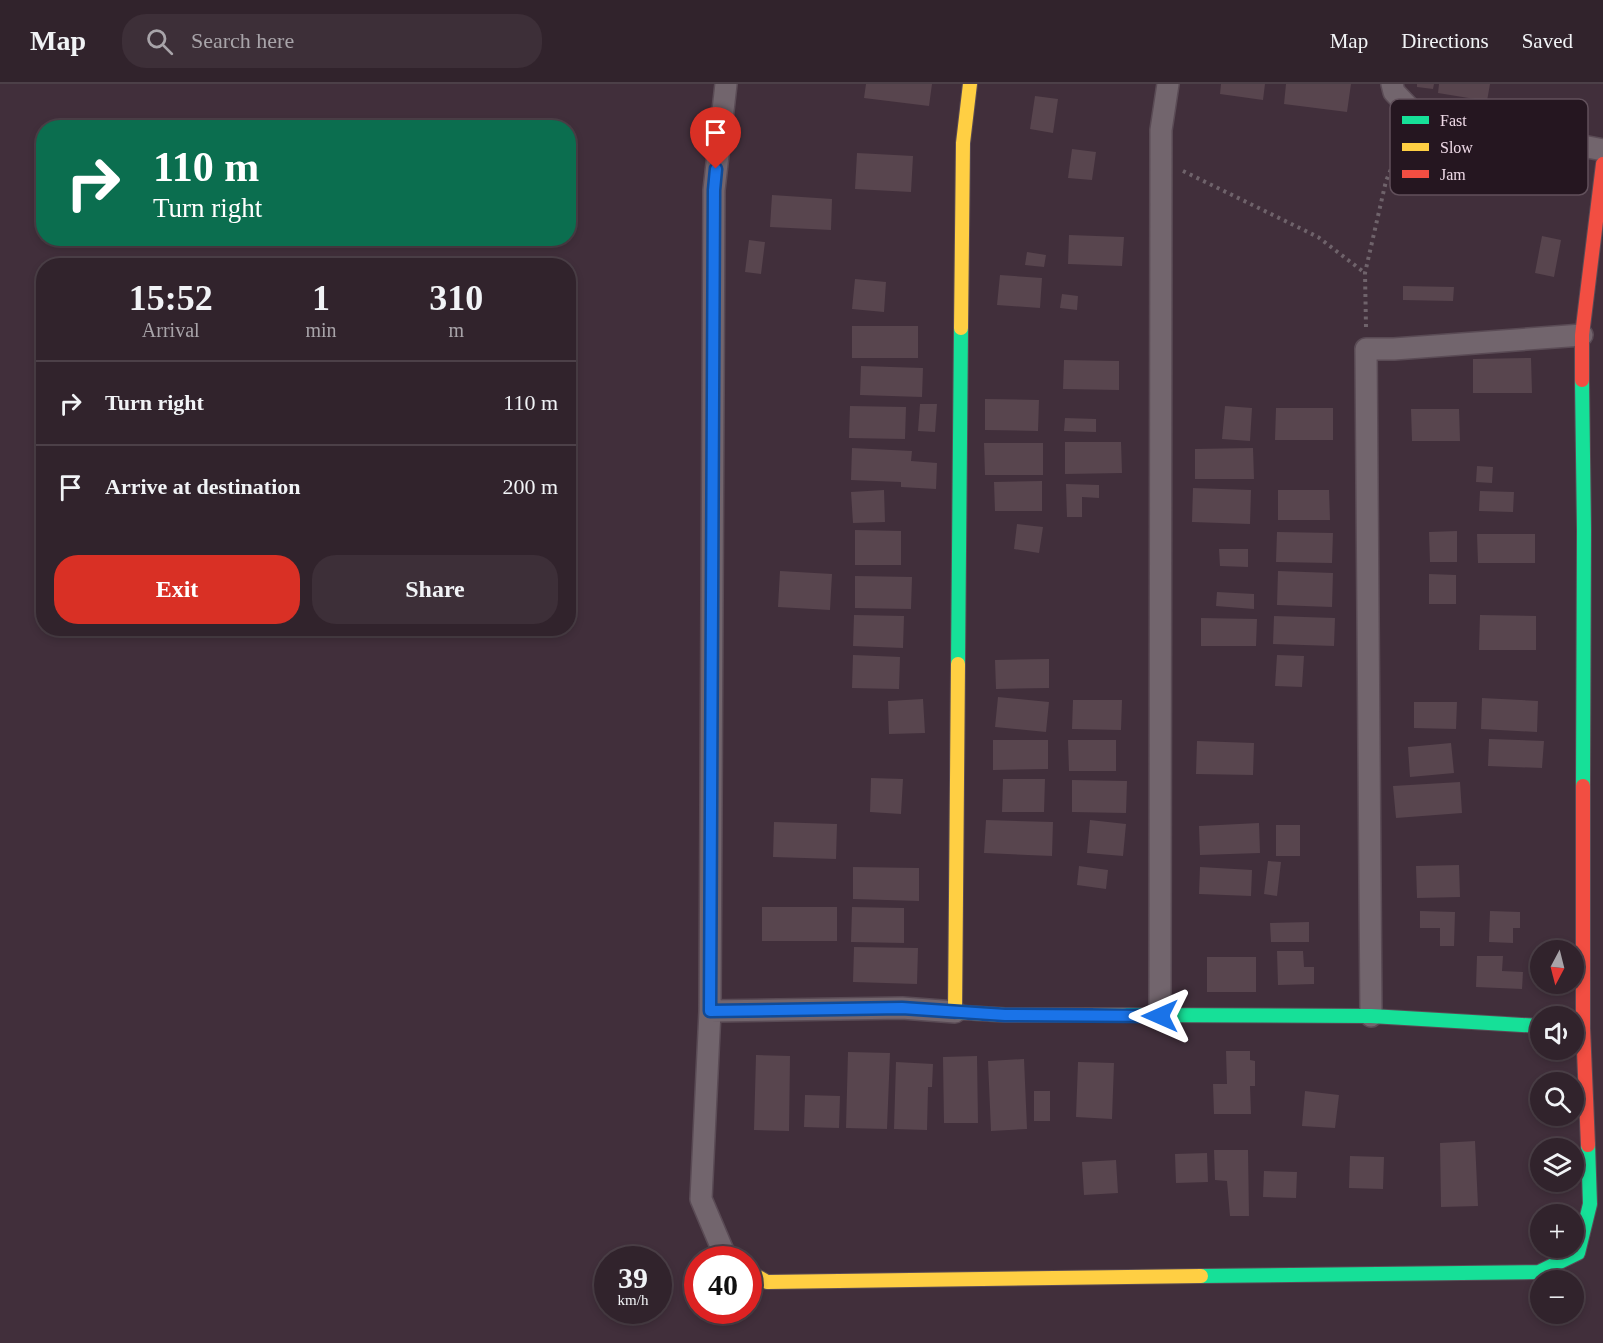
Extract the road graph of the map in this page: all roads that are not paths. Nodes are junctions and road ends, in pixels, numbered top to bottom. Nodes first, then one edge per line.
1 (726, 84) edge
2 (970, 84) edge
3 (1168, 84) edge
4 (1392, 84) edge
5 (1401, 99) edge
6 (1588, 147) edge
7 (1603, 150) edge
8 (1603, 164) edge
9 (1582, 335) junction
10 (1578, 1006) edge
11 (710, 1011) junction
12 (955, 1012) junction
13 (1160, 1016) junction
14 (1371, 1016) junction
15 (1530, 1025) edge
16 (1580, 1060) edge
17 (721, 1246) edge
18 (762, 1279) edge

1 - 11 street
2 - 12 street
3 - 13 street
4 - 5 street
6 - 7 street
8 - 9 street
9 - 10 street
9 - 14 street
11 - 12 street
11 - 17 street
12 - 13 street
13 - 14 street
14 - 15 street
16 - 18 street

